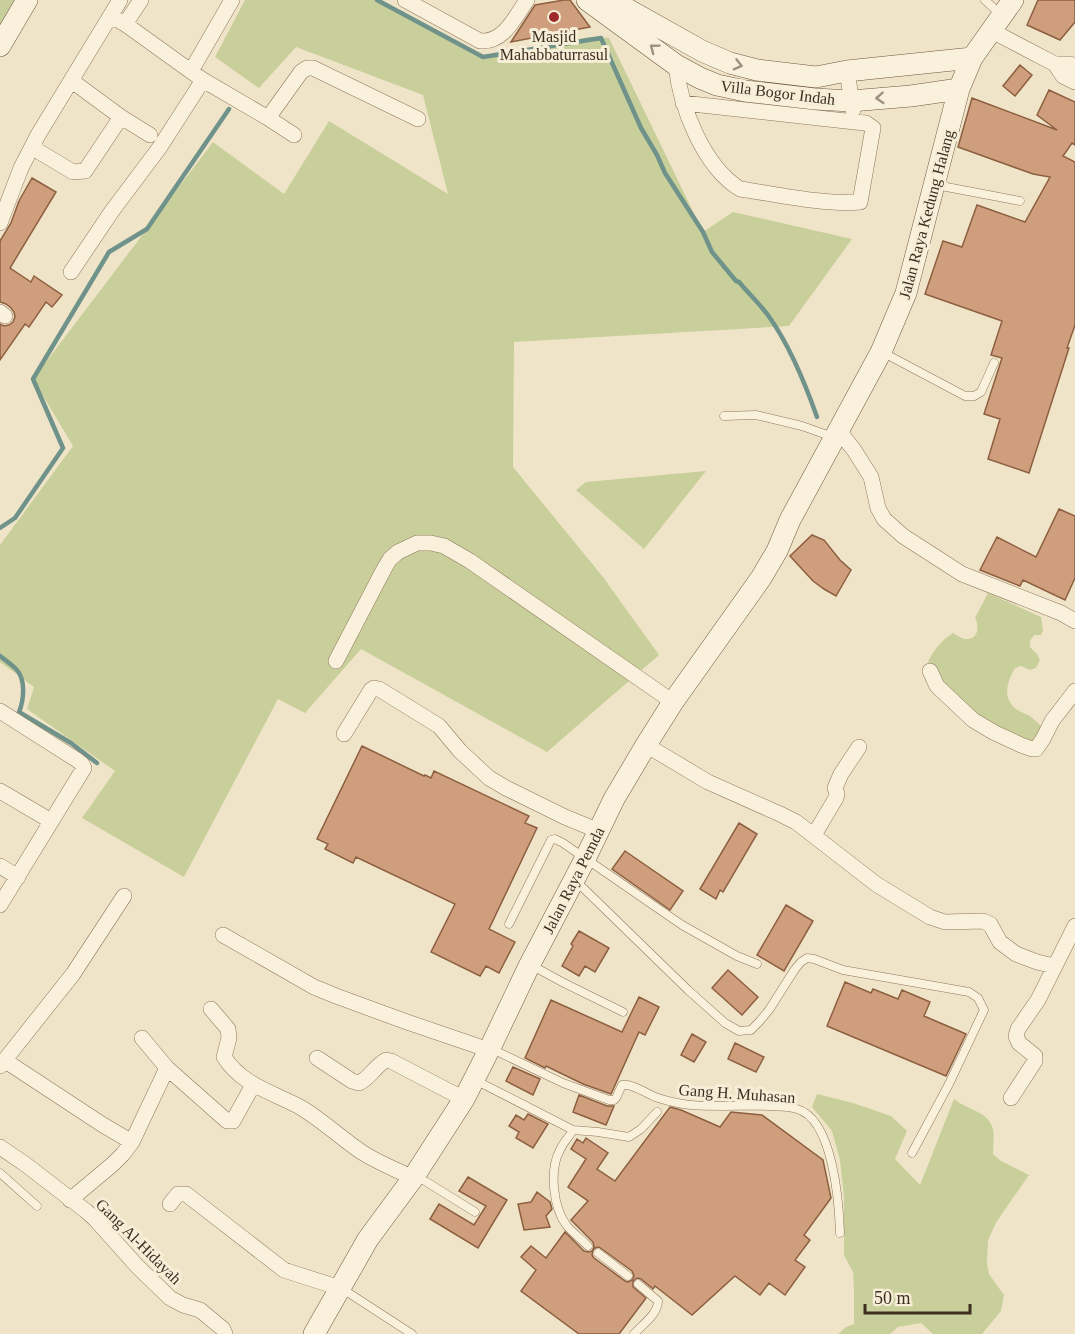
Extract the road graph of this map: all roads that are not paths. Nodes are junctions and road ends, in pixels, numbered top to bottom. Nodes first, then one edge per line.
1 (27, 0) edge
2 (120, 0) edge
3 (141, 0) edge
4 (232, 0) edge
5 (405, 0) edge
6 (527, 0) edge
7 (587, 0) edge
8 (985, 0) edge
9 (612, 6) edge
10 (1001, 15) edge
11 (110, 16) junction
12 (125, 24) junction
13 (0, 46) edge
14 (972, 58) junction
15 (1055, 64) junction
16 (676, 65) junction
17 (908, 65) junction
18 (1075, 67) edge
19 (847, 71) junction
20 (197, 75) junction
21 (72, 81) junction
22 (1075, 82) edge
23 (959, 89) junction
24 (911, 96) junction
25 (851, 100) junction
26 (683, 103) junction
27 (121, 117) junction
28 (268, 118) junction
29 (418, 119) dead end
30 (855, 122) junction
31 (150, 135) dead end
32 (294, 135) dead end
33 (33, 148) junction
34 (934, 184) junction
35 (1020, 201) dead end
36 (0, 224) edge
37 (70, 272) dead end
38 (881, 352) junction
39 (994, 363) dead end
40 (724, 416) dead end
41 (836, 434) junction
42 (1075, 621) edge
43 (336, 661) dead end
44 (930, 671) dead end
45 (1075, 691) edge
46 (673, 702) junction
47 (0, 711) edge
48 (344, 734) dead end
49 (646, 745) junction
50 (859, 747) dead end
51 (0, 791) edge
52 (51, 821) junction
53 (599, 831) junction
54 (814, 835) junction
55 (585, 859) junction
56 (0, 866) edge
57 (18, 877) junction
58 (574, 878) junction
59 (124, 896) dead end
60 (0, 905) edge
61 (508, 924) dead end
62 (1075, 926) edge
63 (224, 935) dead end
64 (530, 964) junction
65 (757, 964) dead end
66 (1054, 966) junction
67 (211, 1009) dead end
68 (623, 1012) dead end
69 (142, 1038) dead end
70 (490, 1049) junction
71 (316, 1058) dead end
72 (2, 1063) edge
73 (167, 1068) junction
74 (475, 1080) junction
75 (253, 1085) junction
76 (1011, 1098) dead end
77 (464, 1099) junction
78 (657, 1112) dead end
79 (573, 1130) junction
80 (132, 1142) junction
81 (0, 1147) edge
82 (912, 1153) dead end
83 (0, 1173) edge
84 (413, 1178) junction
85 (70, 1200) junction
86 (170, 1204) dead end
87 (37, 1206) dead end
88 (475, 1212) dead end
89 (840, 1233) dead end
90 (588, 1246) dead end
91 (598, 1253) dead end
92 (628, 1276) dead end
93 (638, 1284) dead end
94 (340, 1288) junction
95 (225, 1334) edge
96 (314, 1334) edge
97 (412, 1334) edge
98 (634, 1334) edge

1 - 13 main road
2 - 11 street
3 - 12 street
4 - 20 street
5 - 6 street
7 - 9 main road, Villa Bogor Indah
8 - 10 lane
16 -> 9 main road, Villa Bogor Indah
9 -> 19 main road, Villa Bogor Indah
10 - 14 main road, Jalan Raya Kedung Halang
10 - 15 street
11 - 12 street
11 - 21 street
12 - 20 street
14 - 17 main road, Villa Bogor Indah
14 - 23 main road, Jalan Raya Kedung Halang
15 - 18 street
15 - 22 street
16 - 25 main road, Villa Bogor Indah
16 - 26 street
17 - 19 main road, Villa Bogor Indah
17 - 24 main road
19 - 25 street
20 - 28 street
20 - 37 street
21 - 27 street
21 - 33 street
23 - 24 main road, Villa Bogor Indah
23 - 34 main road, Jalan Raya Kedung Halang
24 -> 25 main road, Villa Bogor Indah
25 - 30 street
26 - 30 street
26 - 30 street
27 - 31 street
27 - 33 street
28 - 29 street
28 - 32 street
33 - 36 street
34 - 35 lane
34 - 38 main road, Jalan Raya Kedung Halang
38 - 39 lane
38 - 41 main road, Jalan Raya Kedung Halang
40 - 41 lane
41 - 42 street
41 - 46 main road, Jalan Raya Pemda
43 - 46 street
44 - 45 street
46 - 49 main road, Jalan Raya Pemda
47 - 52 street
48 - 53 street
49 - 53 main road, Jalan Raya Pemda
49 - 54 street
50 - 54 street
51 - 52 street
52 - 57 street
53 - 55 main road, Jalan Raya Pemda
54 - 66 street
55 - 58 main road, Jalan Raya Pemda
55 - 61 lane
55 - 65 lane
56 - 57 street
57 - 60 street
58 - 64 main road, Jalan Raya Pemda
58 - 82 lane
59 - 72 street
62 - 66 street
63 - 70 street
64 - 68 lane
64 - 70 main road, Jalan Raya Pemda
66 - 76 street
67 - 75 street
69 - 73 street
70 - 74 main road, Jalan Raya Pemda
70 - 89 lane, Gang H. Muhasan
71 - 77 street
72 - 80 street
73 - 75 street
73 - 80 street
74 - 77 main road, Jalan Raya Pemda
74 - 79 lane
75 - 84 street
77 - 84 main road, Jalan Raya Pemda
78 - 79 lane
79 - 90 lane
80 - 85 street
81 - 85 street, Gang Al-Hidayah
83 - 87 lane
84 - 88 lane
84 - 94 main road, Jalan Raya Pemda
85 - 95 street, Gang Al-Hidayah
86 - 94 street
91 - 92 lane
93 - 98 lane
94 - 96 main road, Jalan Raya Pemda
94 - 97 lane

